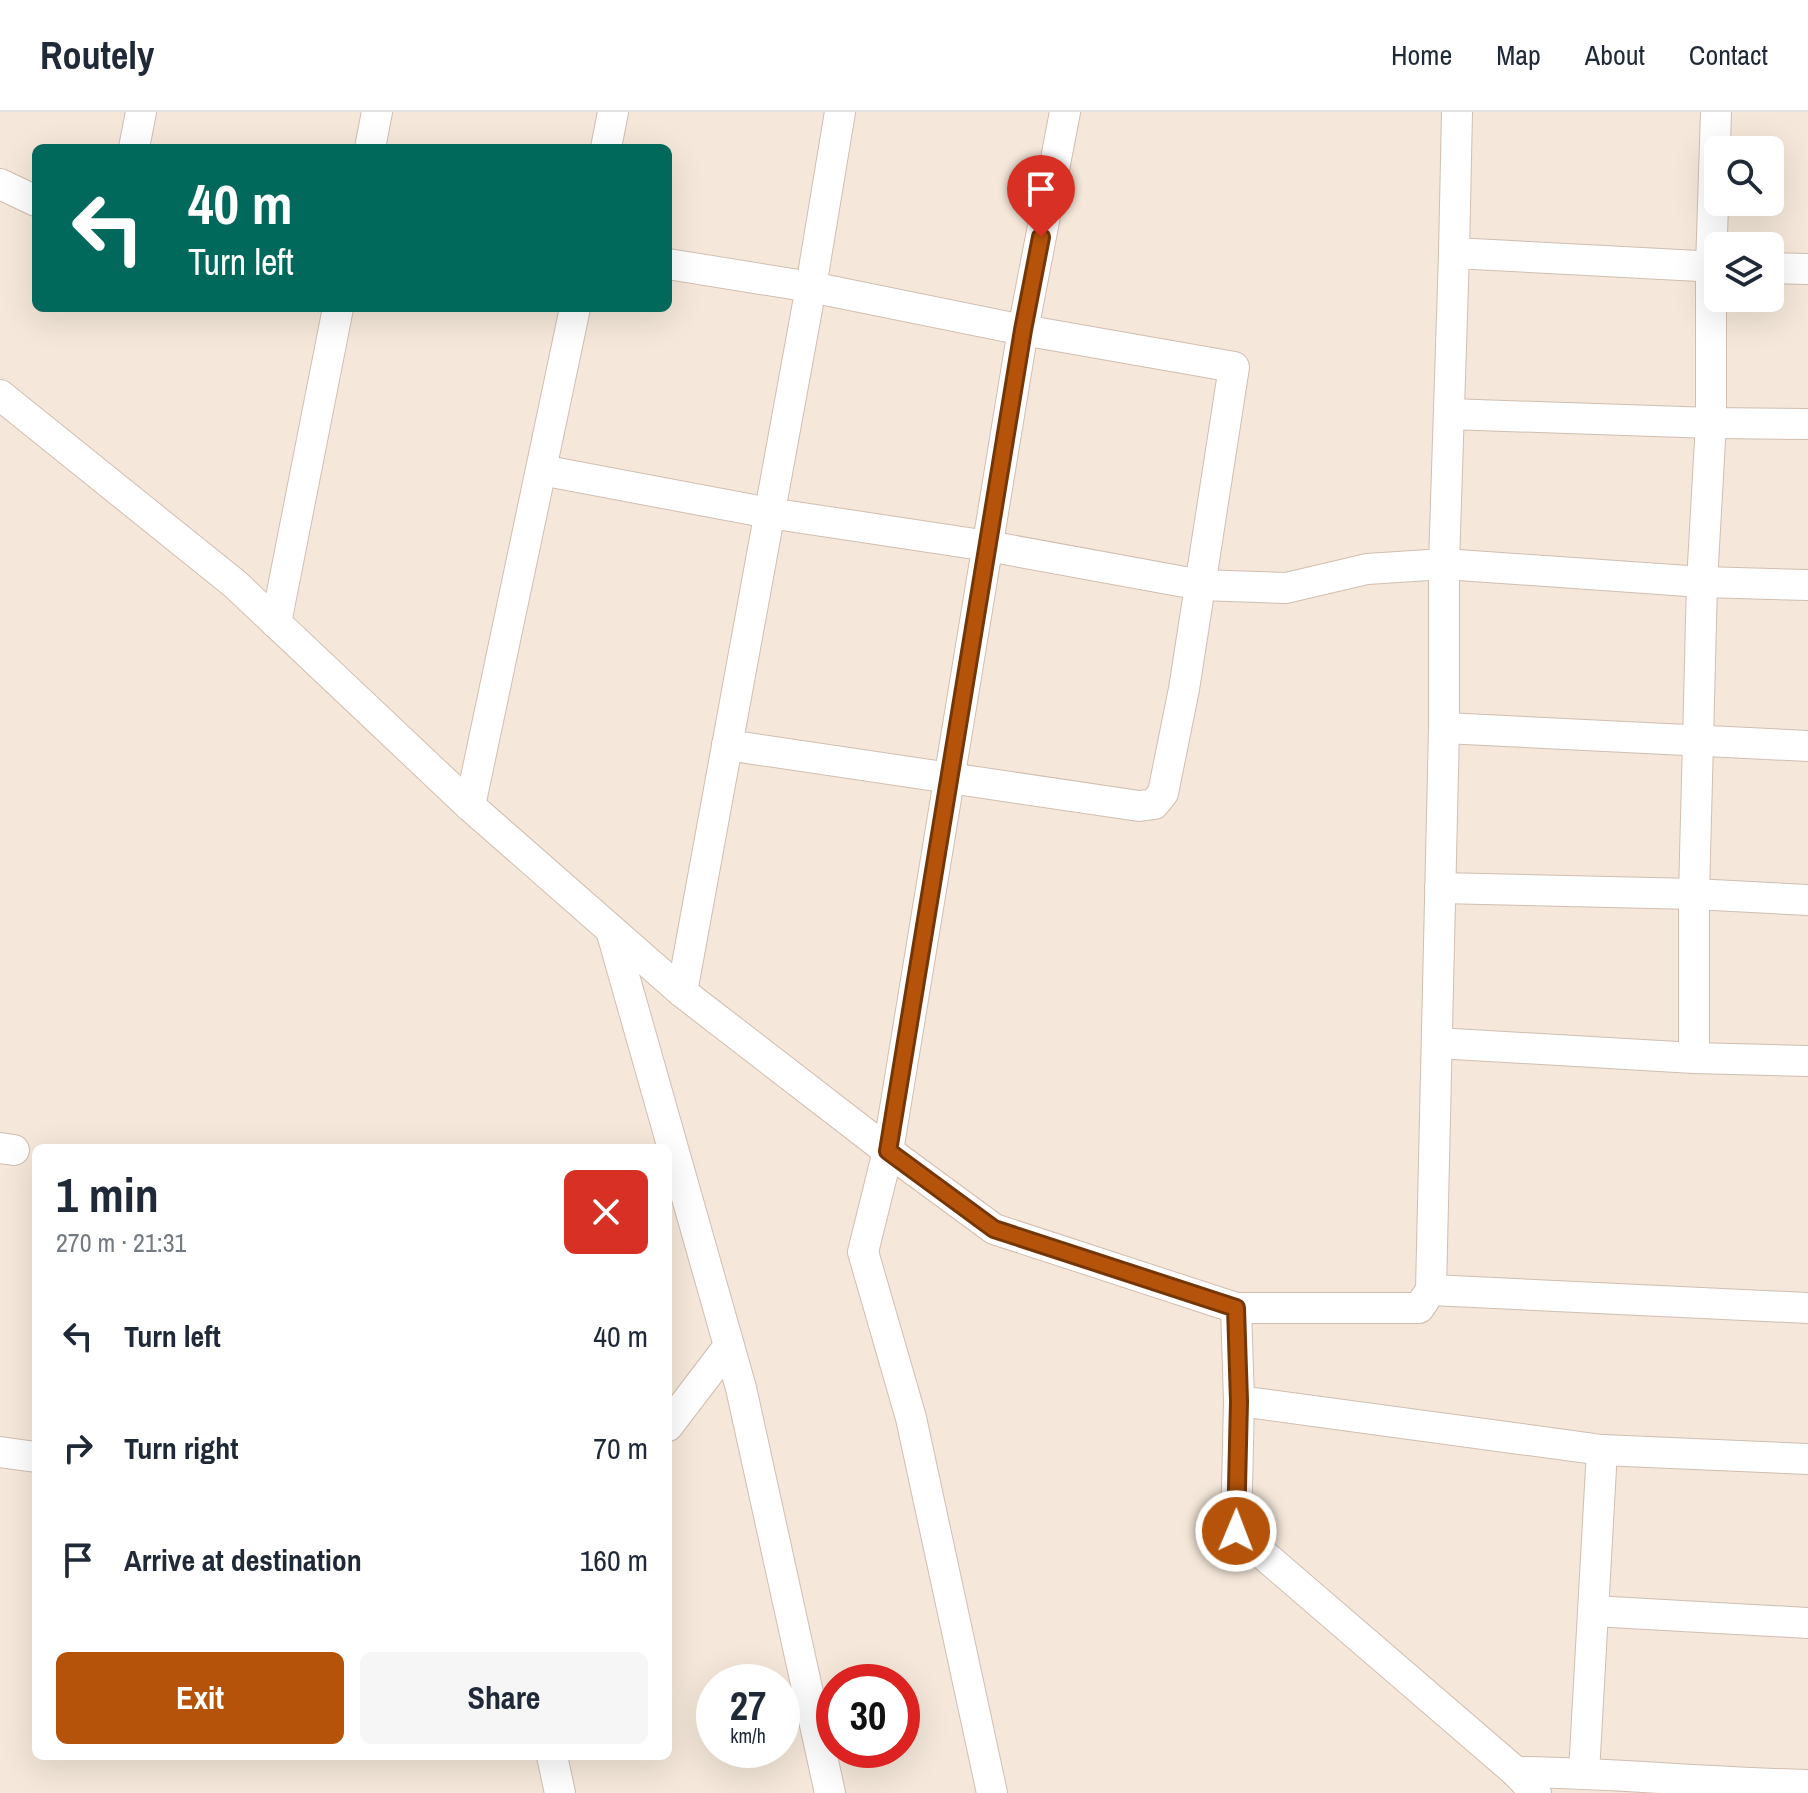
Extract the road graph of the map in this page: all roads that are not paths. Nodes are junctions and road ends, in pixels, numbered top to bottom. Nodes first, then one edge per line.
1 (141, 112) edge
2 (377, 112) edge
3 (613, 112) edge
4 (840, 112) edge
5 (1065, 112) edge
6 (1457, 112) edge
7 (1716, 112) edge
8 (135, 144) edge
9 (371, 144) edge
10 (607, 144) edge
11 (0, 184) edge
12 (32, 199) edge
13 (1715, 232) edge
14 (1454, 253) junction
15 (672, 265) edge
16 (1704, 266) edge
17 (1784, 268) edge
18 (1808, 269) edge
19 (811, 287) junction
20 (337, 312) edge
21 (574, 312) edge
22 (1714, 312) edge
23 (1023, 330) junction
24 (0, 395) edge
25 (1449, 414) junction
26 (1711, 423) junction
27 (1808, 424) edge
28 (541, 470) junction
29 (769, 513) junction
30 (988, 546) junction
31 (1444, 564) junction
32 (1702, 582) junction
33 (1201, 585) junction
34 (1808, 585) edge
35 (276, 623) junction
36 (1444, 728) junction
37 (1698, 741) junction
38 (727, 745) junction
39 (1808, 746) edge
40 (950, 779) junction
41 (470, 806) junction
42 (1440, 888) junction
43 (1694, 894) junction
44 (1808, 900) edge
45 (611, 930) junction
46 (682, 992) junction
47 (1437, 1043) junction
48 (1694, 1058) junction
49 (1808, 1061) edge
50 (672, 1144) edge
51 (672, 1145) edge
52 (888, 1151) junction
53 (1431, 1290) junction
54 (1236, 1308) junction
55 (1808, 1308) edge
56 (729, 1346) junction
57 (1239, 1401) junction
58 (672, 1421) edge
59 (1602, 1450) junction
60 (0, 1452) edge
61 (32, 1456) edge
62 (1808, 1459) edge
63 (1593, 1611) junction
64 (1808, 1623) edge
65 (553, 1760) edge
66 (1584, 1773) junction
67 (1526, 1783) edge
68 (1808, 1785) edge
69 (560, 1793) edge
70 (830, 1793) edge
71 (992, 1793) edge

1 - 8 street
2 - 9 street
3 - 10 street
4 - 19 street
5 - 23 street
6 - 14 street
7 - 13 street
11 - 12 street
14 - 16 street
14 - 25 street
15 - 19 street
17 - 18 street
19 - 23 street
19 - 29 street
20 - 35 street
21 - 28 street
22 - 26 street
23 - 30 street
23 - 33 street
24 - 35 street
25 - 26 street
25 - 31 street
26 - 27 street
26 - 32 street
28 - 29 street
28 - 41 street
29 - 30 street
29 - 38 street
30 - 33 street
30 - 40 street
31 - 32 street
31 - 33 street
31 - 36 street
32 - 34 street
32 - 37 street
33 - 40 street
35 - 41 street
36 - 37 street
36 - 42 street
37 - 39 street
37 - 43 street
38 - 40 street
38 - 46 street
40 - 52 street
41 - 45 street
42 - 43 street
42 - 47 street
43 - 44 street
43 - 48 street
45 - 46 street
45 - 50 street
46 - 52 street
47 - 48 street
47 - 53 street
48 - 49 street
51 - 56 street
52 - 54 street
52 - 71 street
53 - 54 street
53 - 55 street
54 - 57 street
56 - 58 street
56 - 70 street
57 - 59 street
57 - 67 street
59 - 62 street
59 - 63 street
60 - 61 street
63 - 64 street
63 - 66 street
65 - 69 street
66 - 67 street
66 - 68 street

